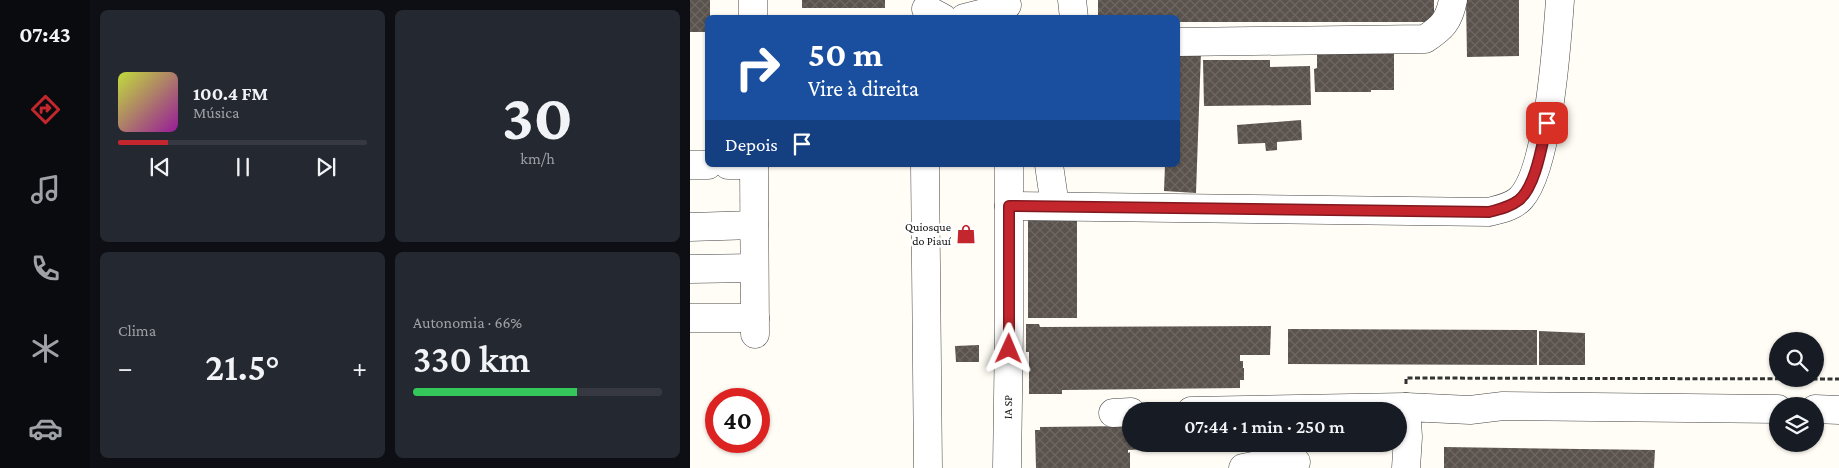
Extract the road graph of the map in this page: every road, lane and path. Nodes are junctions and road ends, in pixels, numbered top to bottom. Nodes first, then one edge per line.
1 (752, 0) edge
2 (1072, 0) edge
3 (1453, 0) edge
4 (1560, 0) edge
5 (1007, 7) edge
6 (753, 15) edge
7 (976, 15) edge
8 (1074, 15) edge
9 (1180, 42) edge
10 (690, 165) edge
11 (705, 165) edge
12 (754, 167) edge
13 (925, 167) edge
14 (1008, 167) edge
15 (1049, 167) edge
16 (1009, 206) junction
17 (1055, 206) junction
18 (754, 225) junction
19 (690, 227) edge
20 (754, 268) junction
21 (690, 269) edge
22 (690, 318) edge
23 (1839, 379) edge
24 (1406, 402) edge
25 (1407, 407) edge
26 (1769, 409) edge
27 (1824, 409) edge
28 (1839, 410) edge
29 (1407, 422) edge
30 (1296, 462) dead end
31 (928, 468) edge
32 (1007, 468) edge
33 (1243, 468) edge
34 (1406, 468) edge

1 - 6 street
2 - 8 street
3 - 9 street
4 - 17 street
5 - 7 street
10 - 11 street
12 - 18 street
13 - 31 street
14 - 16 street, IA SP
15 - 17 street
16 - 17 street
16 - 32 street, IA SP
18 - 19 street
18 - 20 street
20 - 21 street
20 - 22 street
23 - 24 path
25 - 26 street
27 - 28 street
29 - 34 street
30 - 33 street

